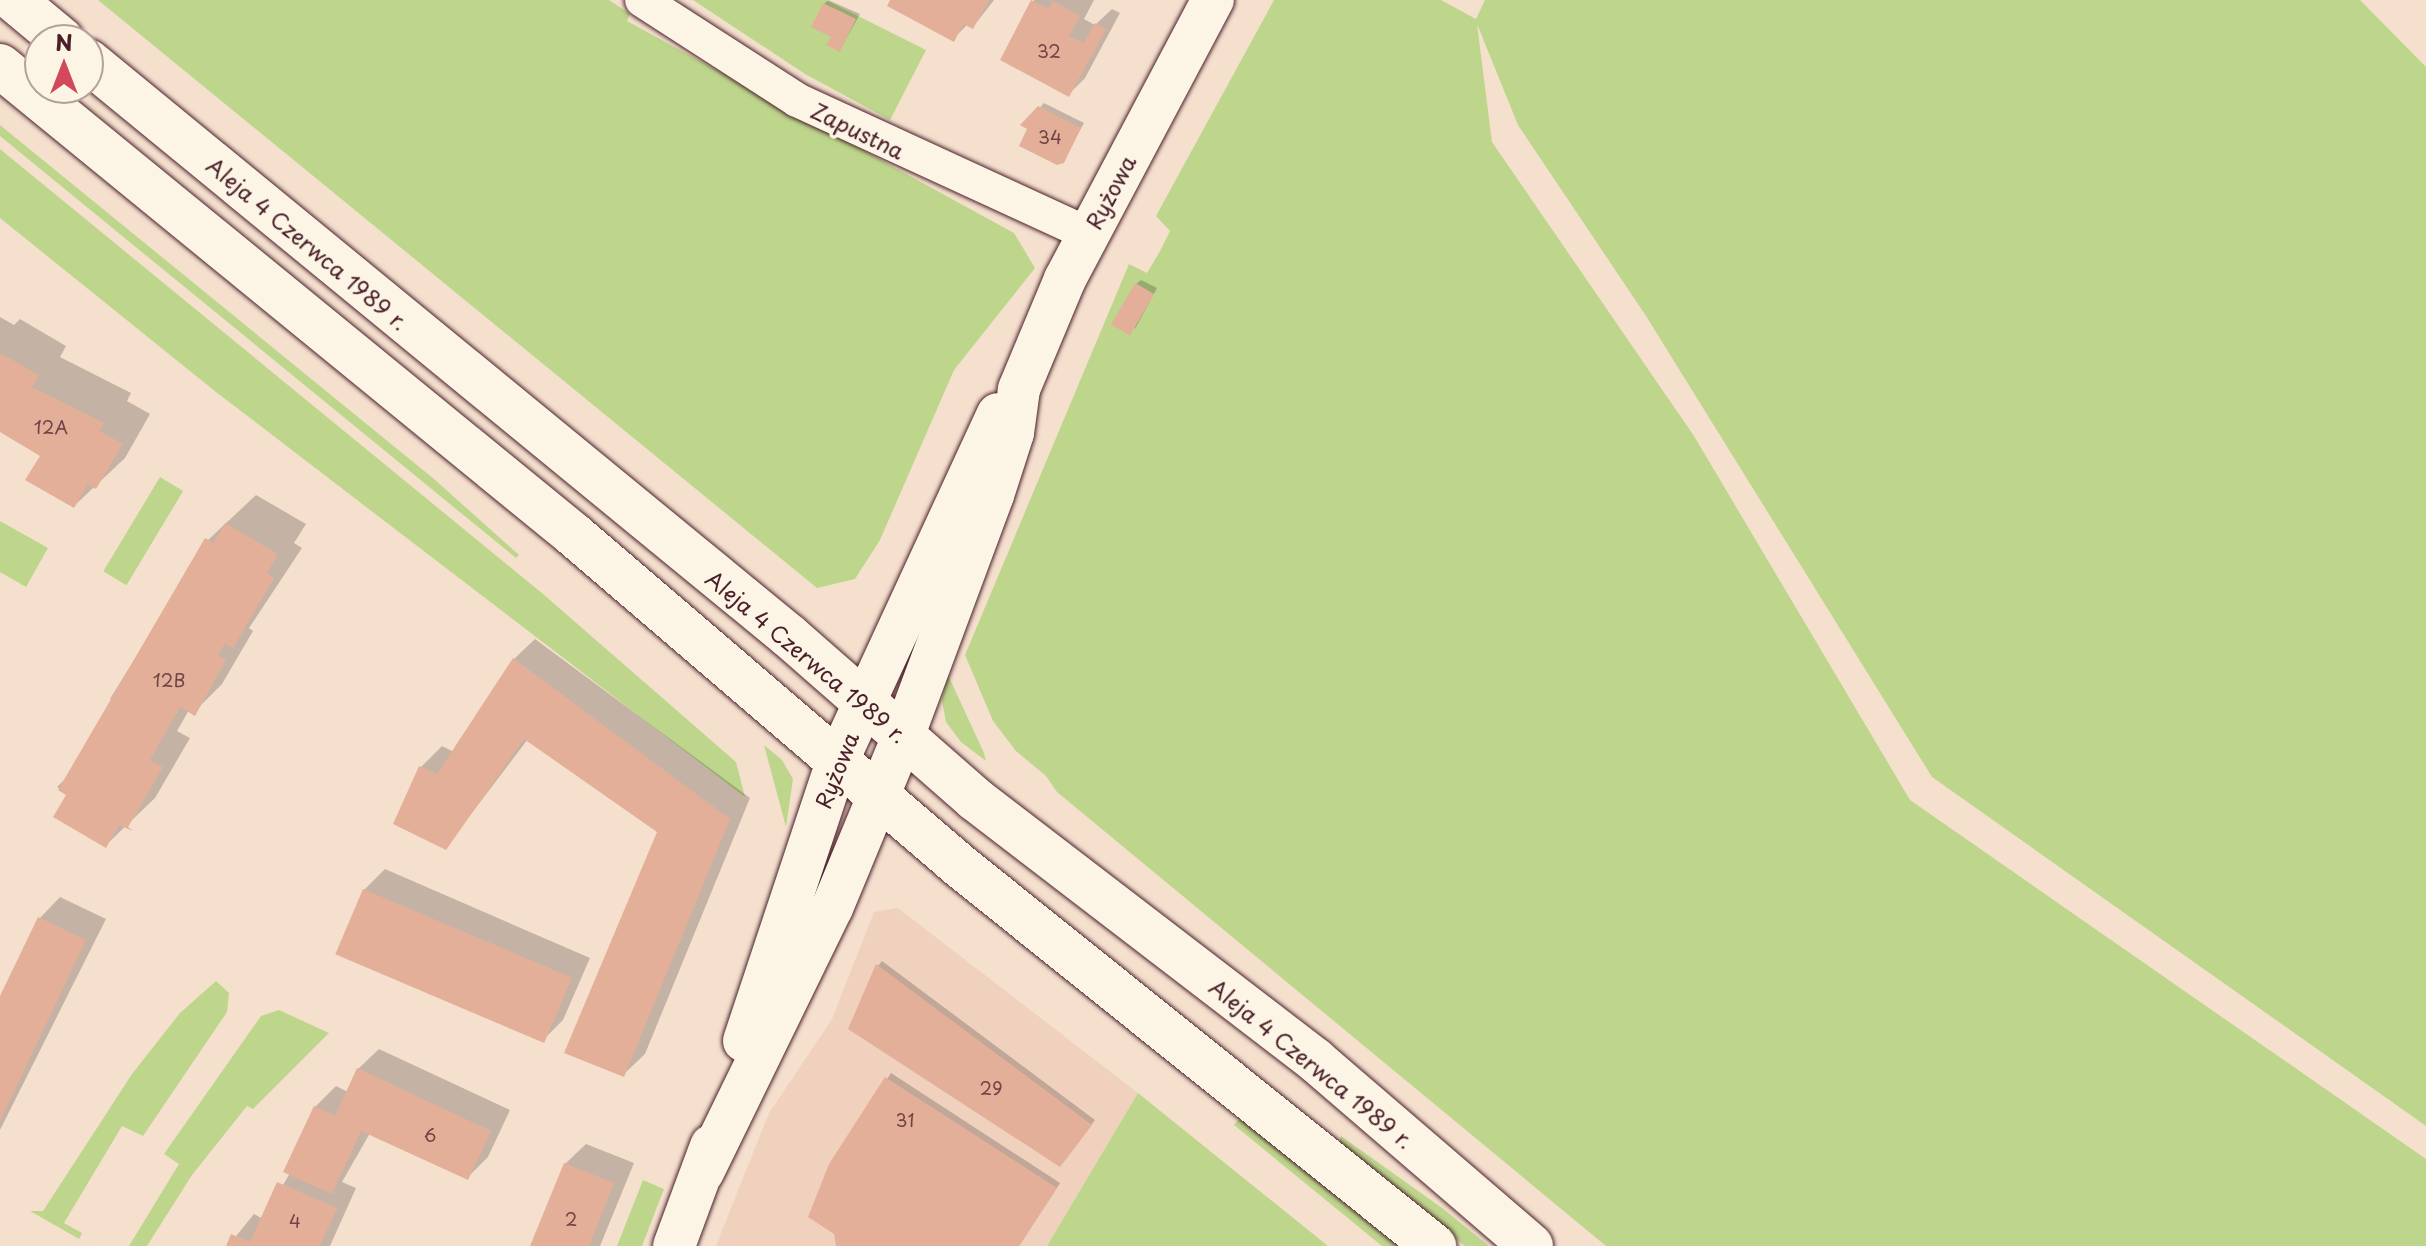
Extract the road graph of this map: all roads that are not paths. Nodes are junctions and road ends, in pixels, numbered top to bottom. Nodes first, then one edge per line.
1 (14, 0) edge
2 (642, 0) edge
3 (1213, 0) edge
4 (43, 24) edge
5 (0, 66) edge
6 (104, 74) edge
7 (1088, 234) junction
8 (1019, 389) junction
9 (864, 702) junction
10 (903, 737) junction
11 (837, 762) junction
12 (876, 794) junction
13 (703, 1172) junction
14 (674, 1246) edge
15 (1434, 1246) edge
16 (1531, 1246) edge

1 - 4 main road
2 - 7 street, Zapustna
3 - 7 street, Ryżowa
5 - 11 main road
6 - 9 main road, Aleja 4 Czerwca 1989 r.
7 - 8 street, Ryżowa
8 - 9 street, Ryżowa
8 - 10 street, Ryżowa
9 - 10 main road, Aleja 4 Czerwca 1989 r.
9 - 11 street, Ryżowa
10 - 12 street, Ryżowa
10 - 16 main road, Aleja 4 Czerwca 1989 r.
11 - 12 main road
11 - 13 street, Ryżowa
12 - 13 street, Ryżowa
12 - 15 main road
13 - 14 street, Ryżowa

